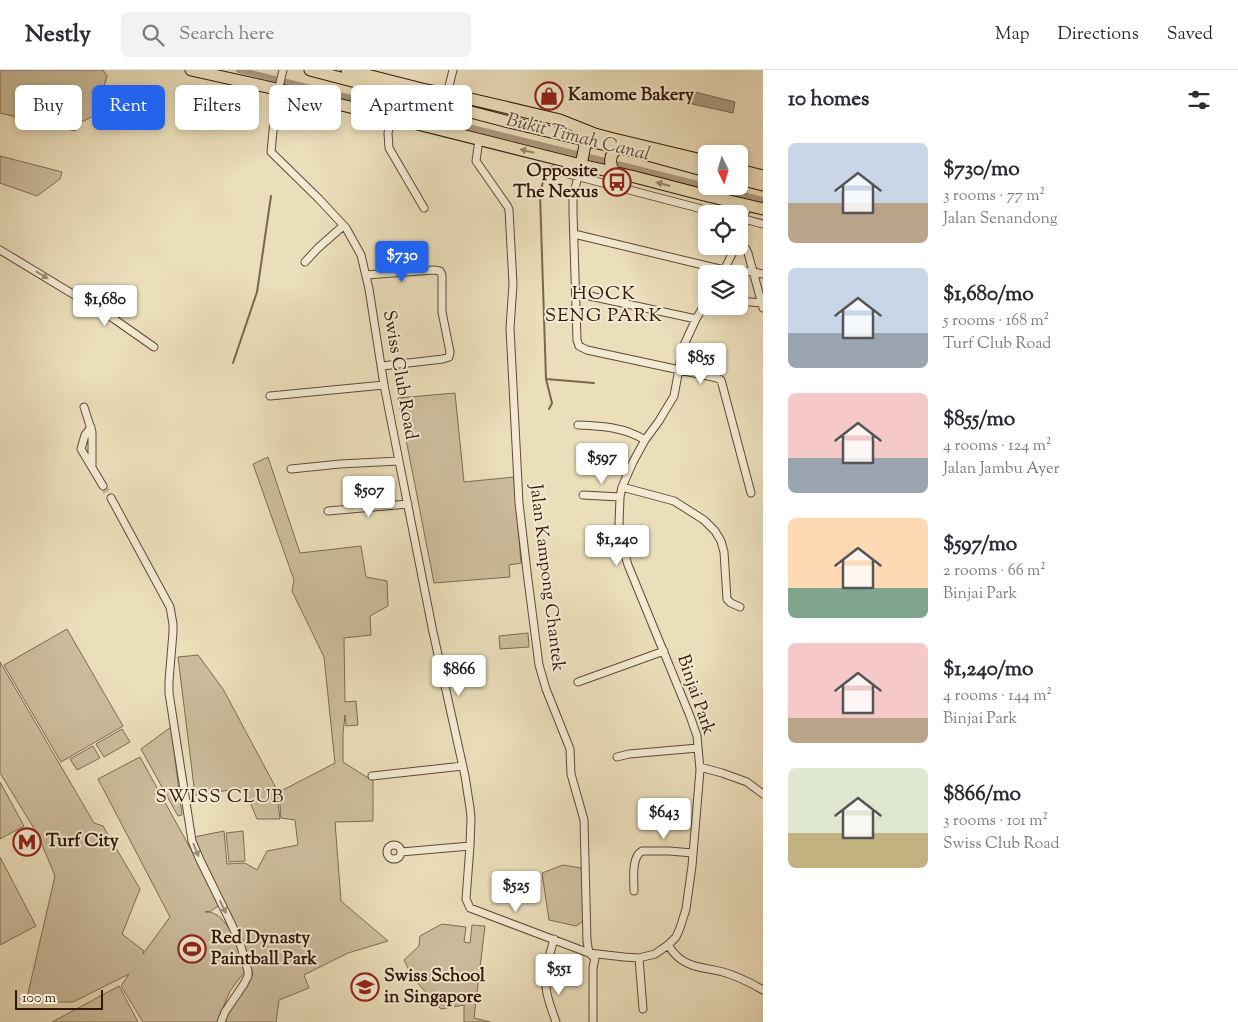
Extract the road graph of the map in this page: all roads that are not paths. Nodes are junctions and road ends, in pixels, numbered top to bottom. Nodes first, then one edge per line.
1 (191, 70) edge
2 (283, 70) edge
3 (310, 70) edge
4 (347, 70) edge
5 (453, 70) edge
6 (269, 85) edge
7 (279, 85) edge
8 (410, 85) edge
9 (449, 85) edge
10 (472, 100) edge
11 (506, 108) junction
12 (513, 123) junction
13 (273, 130) edge
14 (389, 130) edge
15 (445, 130) edge
16 (479, 138) junction
17 (583, 139) junction
18 (618, 148) junction
19 (698, 159) edge
20 (698, 169) edge
21 (553, 170) dead end
22 (579, 170) junction
23 (614, 172) junction
24 (748, 175) edge
25 (763, 176) edge
26 (748, 179) edge
27 (763, 185) edge
28 (747, 205) edge
29 (748, 205) edge
30 (698, 207) edge
31 (424, 208) dead end
32 (763, 209) edge
33 (748, 220) edge
34 (763, 224) edge
35 (343, 226) junction
36 (574, 234) junction
37 (0, 251) edge
38 (748, 254) edge
39 (0, 259) edge
40 (306, 262) dead end
41 (701, 265) edge
42 (748, 272) edge
43 (754, 272) junction
44 (366, 274) junction
45 (763, 274) edge
46 (576, 293) junction
47 (748, 303) edge
48 (762, 306) edge
49 (699, 315) edge
50 (696, 320) junction
51 (154, 347) dead end
52 (382, 366) junction
53 (680, 369) junction
54 (384, 386) junction
55 (270, 396) dead end
56 (84, 407) dead end
57 (578, 425) dead end
58 (91, 427) junction
59 (645, 440) junction
60 (92, 443) junction
61 (83, 452) junction
62 (399, 461) junction
63 (92, 467) junction
64 (291, 469) dead end
65 (103, 486) tunnel mouth
66 (622, 487) junction
67 (751, 493) dead end
68 (583, 495) dead end
69 (620, 497) junction
70 (111, 498) tunnel mouth
71 (408, 504) junction
72 (328, 511) dead end
73 (740, 607) dead end
74 (664, 651) junction
75 (578, 682) dead end
76 (698, 748) junction
77 (617, 757) dead end
78 (462, 766) junction
79 (700, 767) junction
80 (372, 776) dead end
81 (763, 794) edge
82 (470, 846) junction
83 (401, 852) dead end
84 (693, 853) junction
85 (634, 891) dead end
86 (554, 939) junction
87 (668, 945) junction
88 (589, 953) junction
89 (639, 958) junction
90 (763, 990) edge
91 (643, 1008) dead end
92 (221, 1022) edge
93 (556, 1022) edge
94 (593, 1022) edge

1 - 6 highway
2 - 7 street
3 - 12 highway
4 - 8 highway
5 - 9 street
10 - 11 highway
11 - 12 highway
11 - 19 highway
12 - 17 highway
13 - 35 street, Swiss Club Road
14 - 31 street
15 - 16 highway
22 -> 16 highway
16 - 88 street, Jalan Kampong Chantek
17 - 18 highway
17 - 22 highway
18 - 20 highway
18 - 23 highway
21 - 22 street
22 - 23 highway
22 - 30 street
22 - 36 street
28 -> 23 highway
24 - 25 highway
26 - 27 highway
29 - 32 highway
33 - 34 street
35 - 40 street
35 - 44 street, Swiss Club Road
36 - 41 street
36 - 46 street
37 - 39 street
37 -> 51 street
38 - 43 street
42 - 43 street
43 - 45 street
43 - 48 street
44 - 52 street, Swiss Club Road
44 - 52 street
46 - 50 street
46 - 53 street
47 - 48 street
49 - 50 street, Binjai Park
50 - 53 street, Binjai Park
52 - 54 street, Swiss Club Road
53 - 59 street, Binjai Park
53 - 67 street
54 - 55 street
54 - 62 street, Swiss Club Road
56 - 58 street
57 - 59 street
58 - 60 street
58 - 61 street
59 - 66 street, Binjai Park
60 - 61 street
60 - 63 street
61 - 63 street
62 - 64 street
62 - 71 street, Swiss Club Road
63 - 65 street
66 - 69 street, Binjai Park
66 - 73 street
68 - 69 street
69 - 74 street, Binjai Park
70 -> 92 street
71 - 72 street
71 - 78 street, Swiss Club Road
74 - 75 street, Binjai Park
74 - 76 street, Binjai Park
76 - 77 street, Binjai Park
76 - 79 street, Binjai Park
78 - 80 street
78 - 82 street, Swiss Club Road
79 - 81 street
79 - 84 street, Binjai Park
82 - 83 street
82 - 86 street, Swiss Club Road
84 - 85 street
84 - 87 street, Binjai Park
86 - 88 street
86 - 93 street
87 - 89 street
87 - 90 street
88 - 89 street
88 - 94 street, Jalan Kampong Chantek
89 - 91 street

